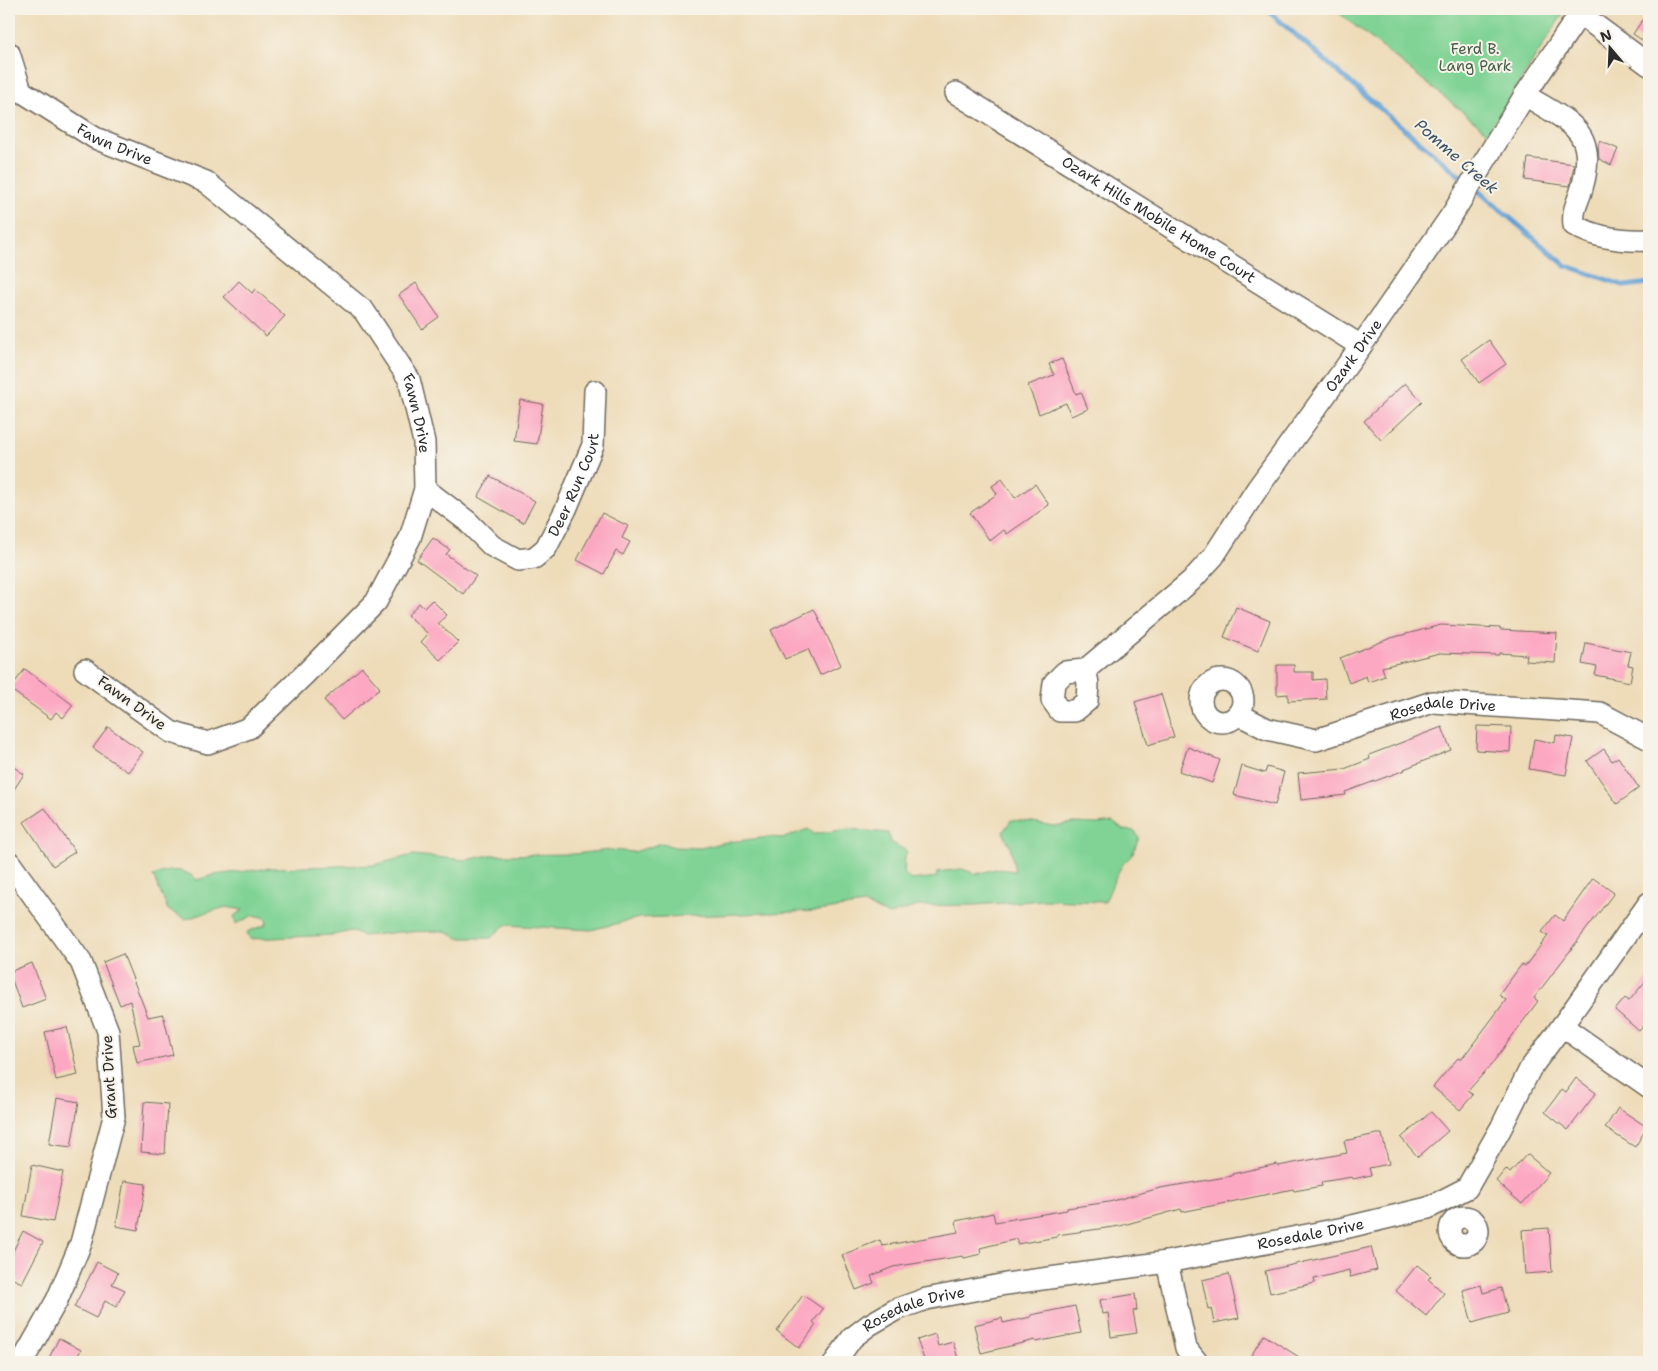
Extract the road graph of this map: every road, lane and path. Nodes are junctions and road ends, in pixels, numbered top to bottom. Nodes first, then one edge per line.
1 (1581, 11) edge
2 (9, 53) edge
3 (1649, 65) edge
4 (956, 93) dead end
5 (1525, 95) junction
6 (1649, 240) edge
7 (1361, 346) junction
8 (595, 390) dead end
9 (424, 489) junction
10 (85, 670) dead end
11 (1085, 670) dead end
12 (1238, 714) dead end
13 (1649, 740) edge
14 (9, 862) edge
15 (1649, 903) edge
16 (1562, 1026) junction
17 (1649, 1087) edge
18 (1444, 1200) junction
19 (1456, 1220) dead end
20 (1167, 1262) junction
21 (22, 1362) edge
22 (835, 1362) edge
23 (1197, 1362) edge

1 - 3 street
1 - 5 street, Ozark Drive
2 - 9 street, Fawn Drive
4 - 7 street, Ozark Hills Mobile Home Court
5 - 6 street
5 - 7 street, Ozark Drive
7 - 11 street, Ozark Drive
8 - 9 street, Deer Run Court
9 - 10 street, Fawn Drive
12 - 13 street, Rosedale Drive
14 - 21 street, Grant Drive
15 - 16 street, Rosedale Drive
16 - 17 street
16 - 18 street, Rosedale Drive
18 - 19 street
18 - 20 street, Rosedale Drive
20 - 22 street, Rosedale Drive
20 - 23 street

